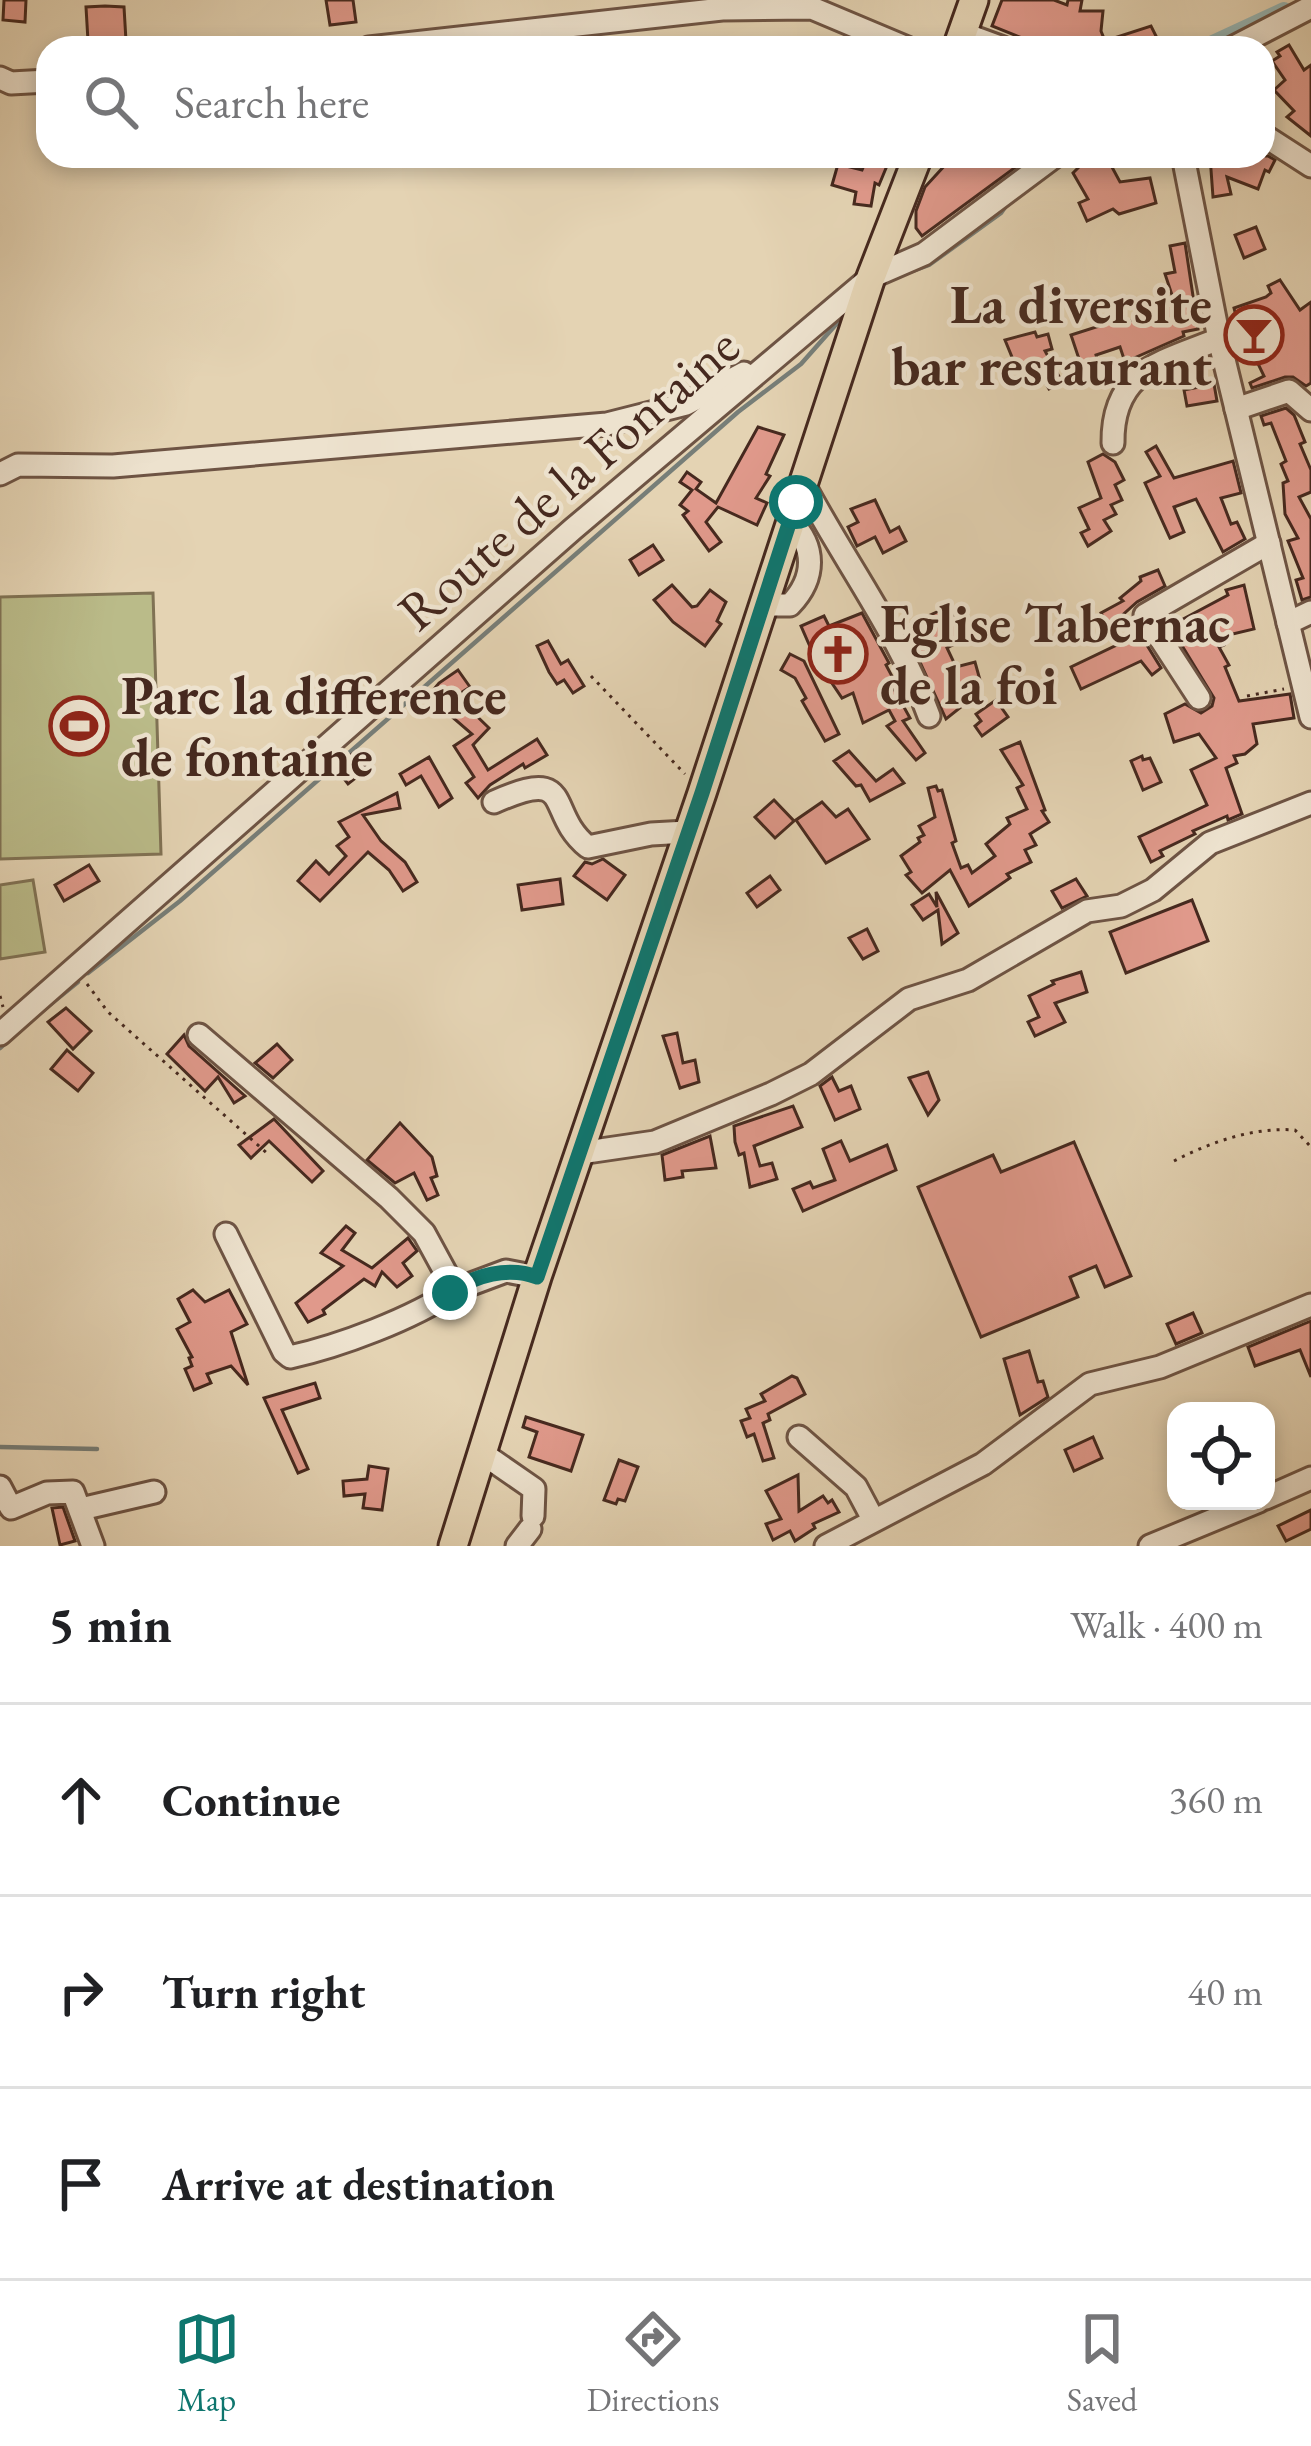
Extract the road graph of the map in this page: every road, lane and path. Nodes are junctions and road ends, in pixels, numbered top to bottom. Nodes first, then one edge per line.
1 (974, 0) edge
2 (719, 4) edge
3 (826, 7) edge
4 (1311, 8) edge
5 (464, 36) edge
6 (883, 36) edge
7 (961, 36) edge
8 (1256, 36) edge
9 (0, 78) edge
10 (36, 81) edge
11 (1275, 143) edge
12 (1311, 166) edge
13 (913, 168) edge
14 (1039, 168) edge
15 (1185, 168) edge
16 (871, 277) junction
17 (1219, 339) junction
18 (777, 358) junction
19 (1236, 409) junction
20 (1311, 410) edge
21 (1112, 443) dead end
22 (6, 466) edge
23 (803, 483) junction
24 (1269, 543) junction
25 (1311, 612) edge
26 (1288, 623) junction
27 (591, 676) dead end
28 (1304, 686) junction
29 (1247, 696) dead end
30 (1198, 698) dead end
31 (929, 716) dead end
32 (1311, 717) edge
33 (702, 793) junction
34 (494, 802) dead end
35 (1311, 803) edge
36 (687, 832) junction
37 (75, 968) junction
38 (0, 1034) edge
39 (199, 1035) dead end
40 (1311, 1147) edge
41 (580, 1153) junction
42 (268, 1154) dead end
43 (1174, 1161) dead end
44 (226, 1234) dead end
45 (537, 1277) junction
46 (457, 1288) junction
47 (1311, 1305) edge
48 (799, 1437) dead end
49 (482, 1453) junction
50 (1311, 1478) edge
51 (0, 1487) edge
52 (154, 1492) dead end
53 (1275, 1494) edge
54 (82, 1509) junction
55 (1237, 1510) edge
56 (873, 1519) junction
57 (527, 1530) edge
58 (93, 1546) edge
59 (453, 1546) edge
60 (826, 1546) edge
61 (1150, 1546) edge

1 - 7 main road
2 - 3 street
2 - 5 street
3 - 6 street
4 - 8 street
9 - 10 street
11 - 12 street
13 - 16 main road
14 - 16 street, Route de la Fontaine
15 - 17 street
16 - 18 street, Route de la Fontaine
16 - 23 main road
17 - 19 street
17 - 21 street
18 - 22 street
18 - 37 street, Route de la Fontaine
19 - 20 street
19 - 24 street
23 - 31 street
23 - 33 main road
24 - 26 street
24 - 30 street
25 - 26 street
26 - 28 street
27 - 33 path
28 - 29 path
28 - 32 street
33 - 36 main road
34 - 36 street
35 - 41 street
36 - 41 main road
37 - 38 street, Route de la Fontaine
37 - 42 path
39 - 46 street
40 - 43 path
41 - 45 main road
44 - 46 street
45 - 46 street
45 - 49 main road
47 - 56 street
48 - 56 street
49 - 57 street
49 - 59 main road
50 - 53 street
51 - 54 street
52 - 54 street
54 - 58 street
55 - 61 street
56 - 60 street

